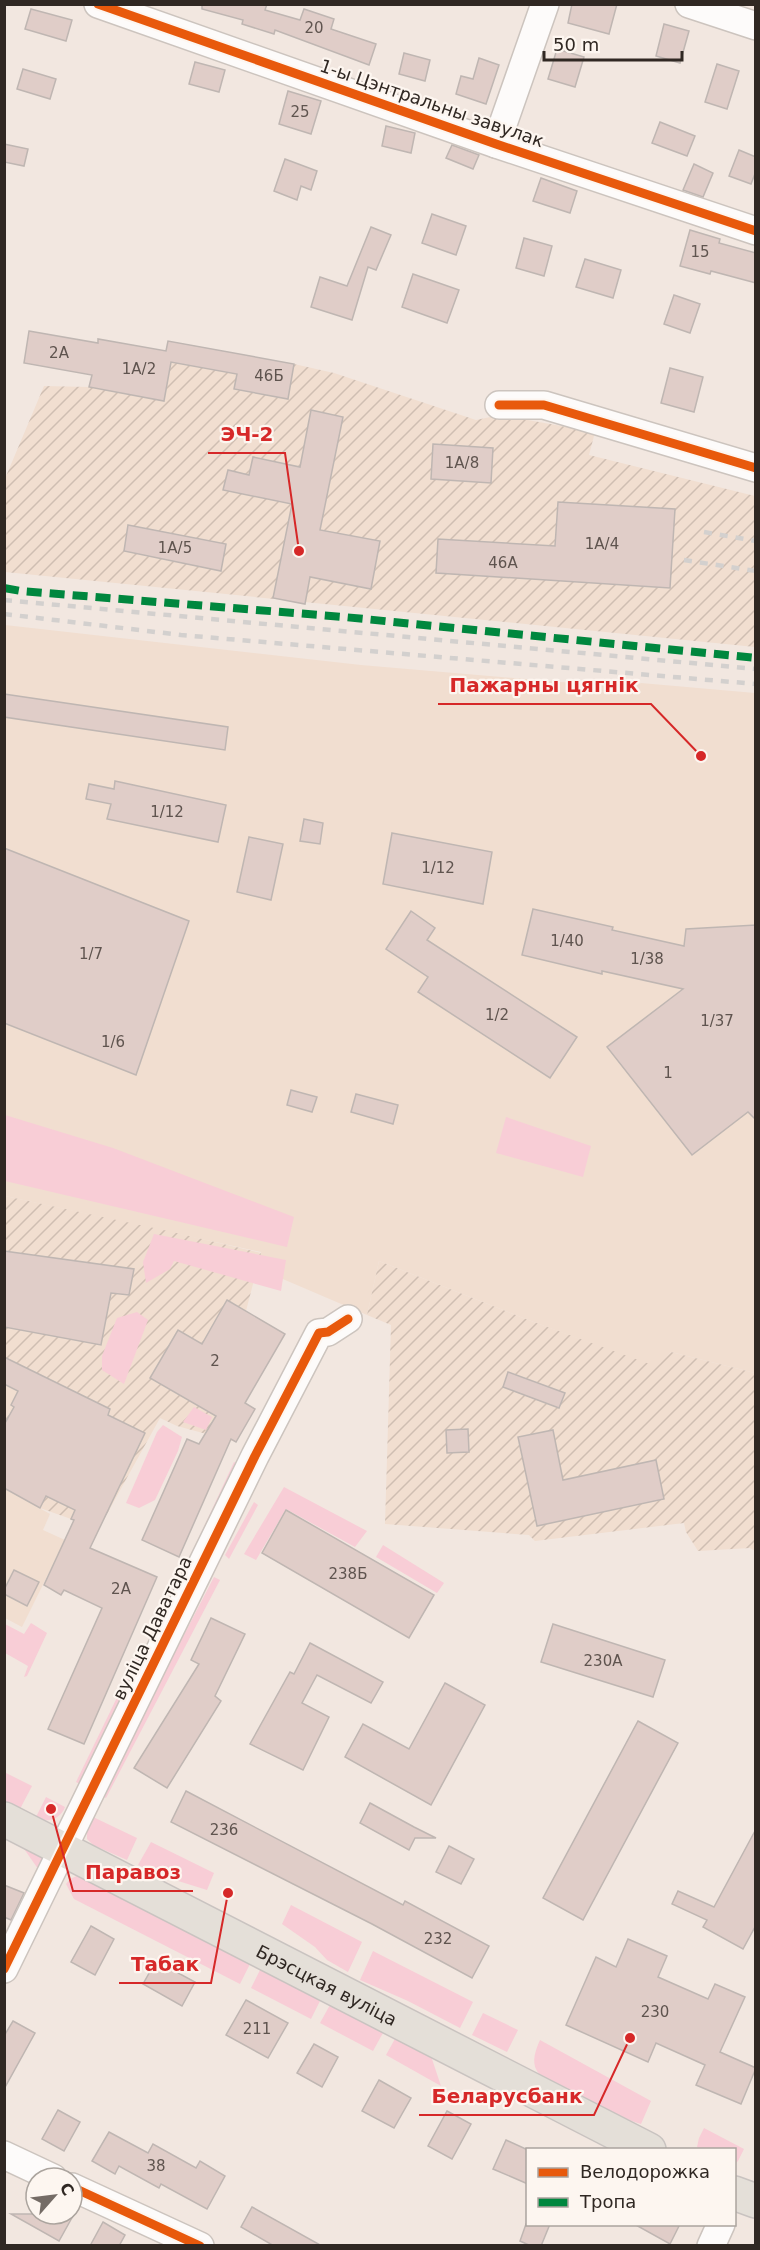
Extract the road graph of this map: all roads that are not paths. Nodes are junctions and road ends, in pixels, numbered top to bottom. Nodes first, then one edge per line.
1 (99, 4) edge
2 (545, 4) edge
3 (689, 4) edge
4 (756, 26) edge
5 (496, 144) junction
6 (756, 231) edge
7 (499, 405) dead end
8 (756, 468) edge
9 (348, 1319) dead end
10 (4, 1819) edge
11 (62, 1849) junction
12 (4, 1969) edge
13 (645, 2148) edge
14 (4, 2155) edge
15 (27, 2166) edge
16 (84, 2193) edge
17 (721, 2226) edge
18 (200, 2246) edge
19 (711, 2246) edge

1 - 5 street, 1-ы Цэнтральны завулак
2 - 5 street
3 - 4 street
5 - 6 street, 1-ы Цэнтральны завулак
7 - 8 street
9 - 11 street, вуліца Даватара
10 - 11 main road, Брэсцкая вуліца
11 - 12 street, вуліца Даватара
11 - 13 main road, Брэсцкая вуліца
14 - 15 street
16 - 18 street
17 - 19 street

